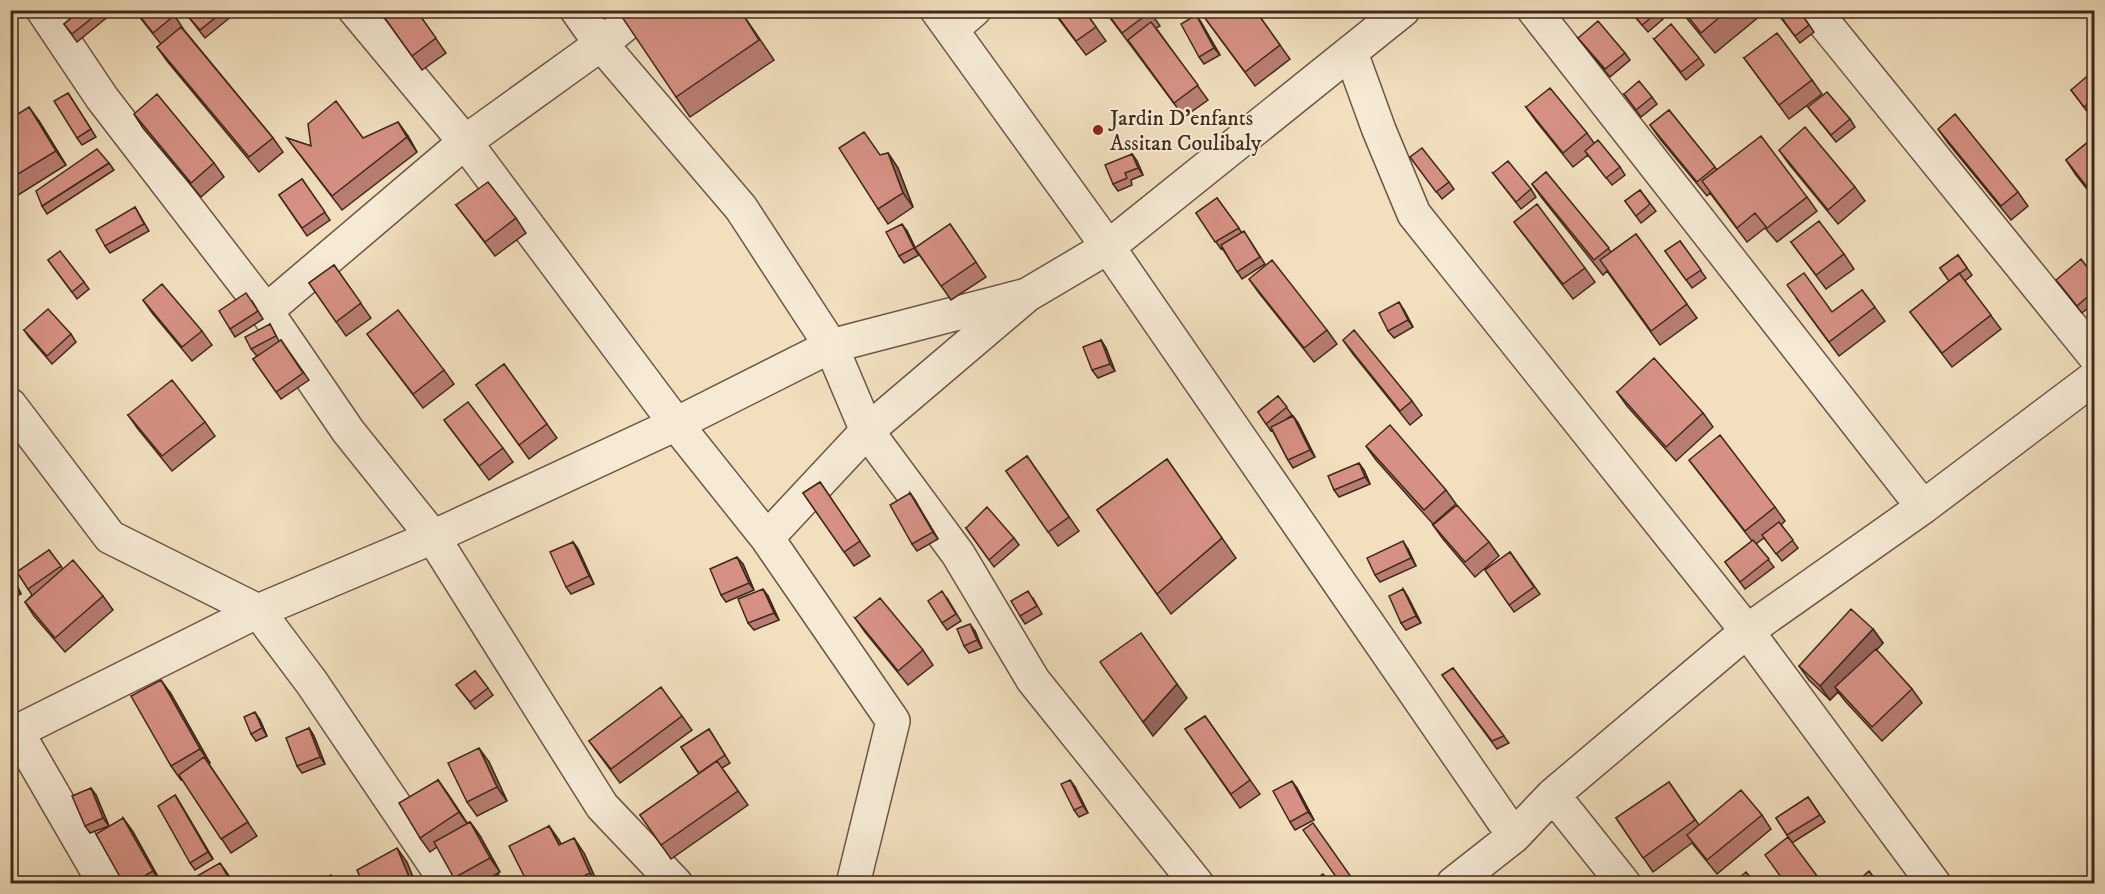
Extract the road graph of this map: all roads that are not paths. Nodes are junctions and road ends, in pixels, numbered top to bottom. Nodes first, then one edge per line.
1 (43, 10) edge
2 (355, 10) edge
3 (577, 10) edge
4 (643, 10) edge
5 (1403, 10) edge
6 (1534, 10) edge
7 (1814, 10) edge
8 (954, 17) edge
9 (602, 44) junction
10 (1351, 53) junction
11 (465, 142) junction
12 (1108, 247) junction
13 (1027, 295) junction
14 (266, 311) junction
15 (831, 346) junction
16 (2094, 355) edge
17 (2094, 378) edge
18 (10, 405) edge
19 (676, 424) junction
20 (867, 431) junction
21 (1923, 507) junction
22 (433, 537) junction
23 (767, 538) junction
24 (258, 611) junction
25 (1747, 631) junction
26 (14, 734) edge
27 (1553, 795) junction
28 (1514, 836) junction
29 (105, 884) edge
30 (448, 884) edge
31 (676, 884) edge
32 (853, 884) edge
33 (1197, 884) edge
34 (1453, 884) edge
35 (1624, 884) edge
36 (1934, 884) edge

1 - 14 street
2 - 11 street
3 - 9 street
4 - 9 street
5 - 10 street
6 - 21 street
7 - 16 street
8 - 12 street
9 - 11 street
9 - 15 street
10 - 12 street
10 - 25 street
11 - 14 street
11 - 19 street
12 - 13 street
12 - 28 street
13 - 15 street
13 - 20 street
14 - 22 street
15 - 19 street
15 - 20 street
17 - 21 street
18 - 24 street
19 - 22 street
19 - 23 street
20 - 23 street
20 - 33 street
21 - 25 street
22 - 24 street
22 - 31 street
23 - 32 street
24 - 26 street
24 - 30 street
25 - 27 street
25 - 36 street
26 - 29 street
27 - 28 street
27 - 35 street
28 - 34 street

